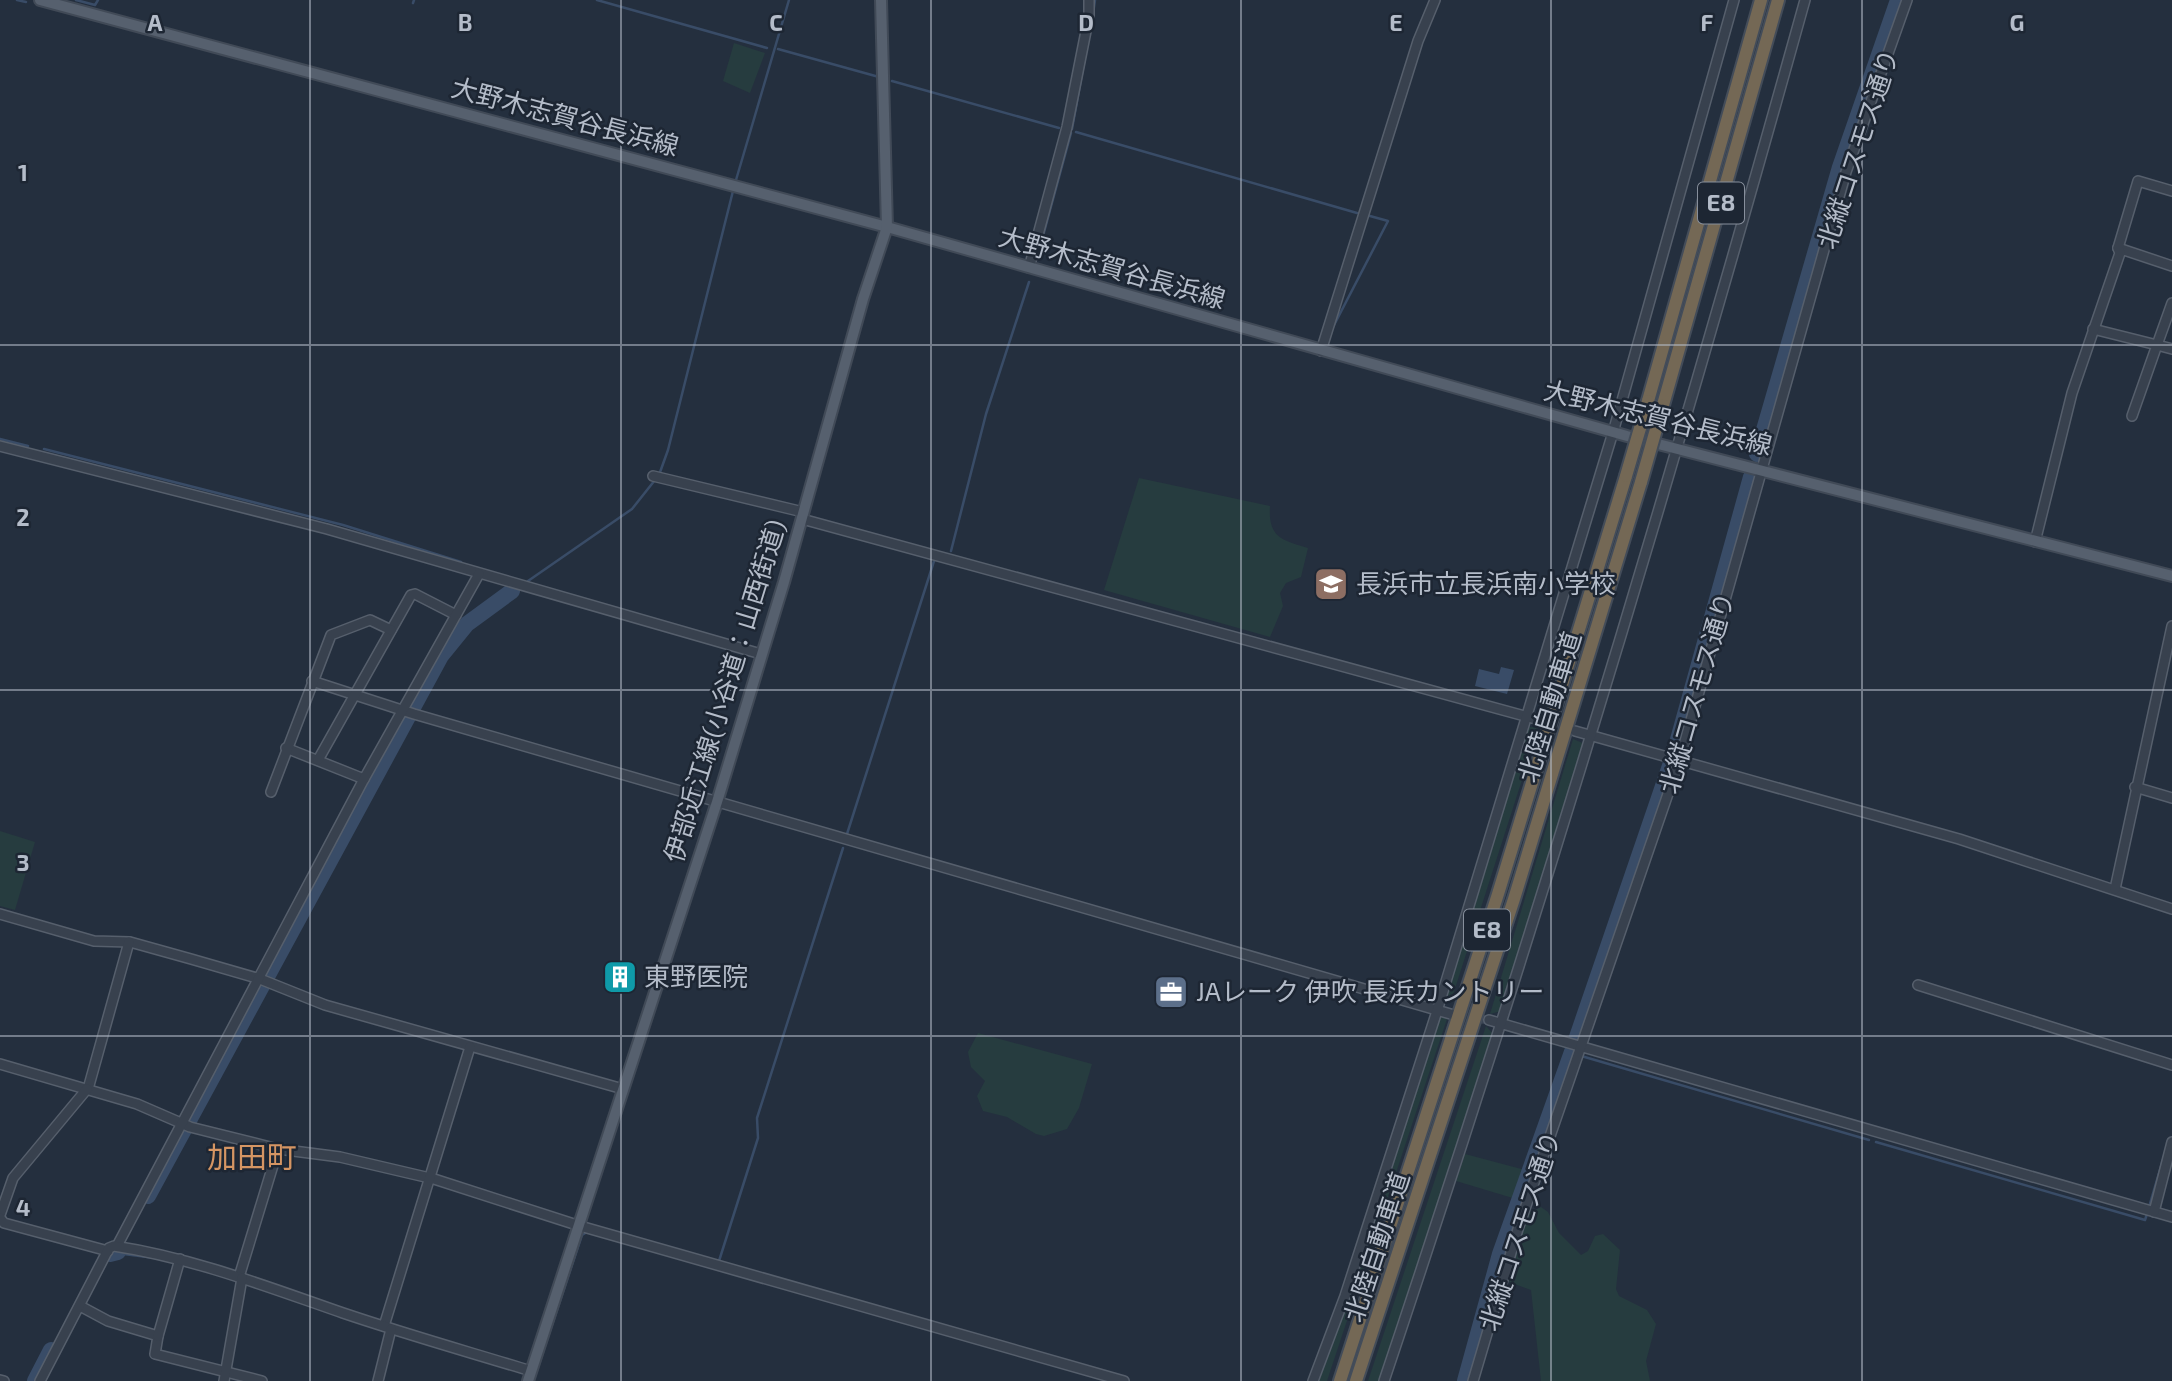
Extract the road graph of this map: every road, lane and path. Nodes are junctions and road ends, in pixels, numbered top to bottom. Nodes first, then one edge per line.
1 (40, 0) edge
2 (881, 0) edge
3 (1089, 0) edge
4 (1435, 0) edge
5 (1734, 0) edge
6 (1761, 0) edge
7 (1778, 0) edge
8 (1805, 0) edge
9 (1907, 0) edge
10 (2172, 191) edge
11 (887, 228) junction
12 (2118, 247) junction
13 (2172, 266) edge
14 (1029, 268) junction
15 (2172, 303) edge
16 (2093, 329) junction
17 (2157, 345) junction
18 (2172, 349) edge
19 (1321, 351) junction
20 (2132, 416) dead end
21 (1613, 432) junction
22 (0, 446) edge
23 (1677, 450) junction
24 (1762, 468) junction
25 (658, 477) dead end
26 (802, 515) junction
27 (2035, 542) junction
28 (479, 574) junction
29 (2172, 576) edge
30 (456, 615) junction
31 (2172, 626) edge
32 (391, 630) junction
33 (761, 654) junction
34 (312, 681) junction
35 (356, 695) junction
36 (409, 712) junction
37 (1527, 717) junction
38 (1543, 721) dead end
39 (1575, 731) dead end
40 (1591, 736) junction
41 (286, 748) junction
42 (1676, 758) junction
43 (318, 760) junction
44 (364, 779) junction
45 (2135, 787) junction
46 (271, 792) dead end
47 (2172, 798) edge
48 (717, 802) junction
49 (2115, 889) junction
50 (2172, 909) edge
51 (0, 914) edge
52 (129, 942) junction
53 (264, 981) junction
54 (1918, 985) dead end
55 (1437, 1011) junction
56 (1454, 1014) tunnel mouth
57 (1489, 1020) tunnel mouth
58 (1501, 1024) junction
59 (470, 1047) junction
60 (1582, 1048) junction
61 (0, 1064) edge
62 (2172, 1065) edge
63 (88, 1089) junction
64 (623, 1089) junction
65 (185, 1124) junction
66 (278, 1149) junction
67 (2171, 1149) edge
68 (429, 1179) junction
69 (2154, 1212) junction
70 (0, 1216) edge
71 (2172, 1217) edge
72 (580, 1226) junction
73 (117, 1246) junction
74 (108, 1251) junction
75 (180, 1259) junction
76 (241, 1278) junction
77 (80, 1306) junction
78 (388, 1327) junction
79 (158, 1336) junction
80 (225, 1376) edge
81 (529, 1377) edge
82 (40, 1381) edge
83 (262, 1381) edge
84 (378, 1381) edge
85 (1124, 1381) edge
86 (1313, 1381) edge
87 (1340, 1381) edge
88 (1356, 1381) edge
89 (1384, 1381) edge
90 (1473, 1381) edge

1 - 11 main road, 大野木志賀谷長浜線
2 - 11 main road, 伊部近江線(小谷道：山西街道)
3 - 14 street
4 - 19 street
5 - 21 street
6 - 87 highway, 北陸自動車道 / E8, bridge
7 - 88 highway, 北陸自動車道 / E8, bridge
8 - 23 street
9 - 24 street, 北縦コスモス通り
10 - 12 street
11 - 14 main road, 大野木志賀谷長浜線
11 - 26 main road, 伊部近江線(小谷道：山西街道)
12 - 13 street
12 - 16 street
14 - 19 main road, 大野木志賀谷長浜線
15 - 17 street
16 - 17 street
16 - 27 street
17 - 18 street
17 - 20 street
19 - 21 main road, 大野木志賀谷長浜線
21 - 23 main road, 大野木志賀谷長浜線
21 - 37 street
22 - 28 street
23 - 24 main road, 大野木志賀谷長浜線
23 - 40 street
24 - 27 main road, 大野木志賀谷長浜線
24 - 42 street, 北縦コスモス通り
25 - 26 street
26 - 33 main road, 伊部近江線(小谷道：山西街道)
26 - 37 street
27 - 29 main road, 大野木志賀谷長浜線
28 - 30 street
28 - 33 street
30 - 32 street
30 - 36 street
31 - 45 street
32 - 34 street
32 - 35 street
33 - 48 main road, 伊部近江線(小谷道：山西街道)
34 - 35 street
34 - 41 street
35 - 36 street
35 - 43 street
36 - 44 street
36 - 48 street
37 - 38 street
37 - 55 street
39 - 40 street
40 - 42 street
40 - 58 street
41 - 43 street
41 - 46 street
42 - 49 street
42 - 60 street, 北縦コスモス通り
43 - 44 street
44 - 53 street
45 - 47 street
45 - 49 street
48 - 55 street
48 - 64 main road, 伊部近江線(小谷道：山西街道)
49 - 50 street
51 - 52 street
52 - 53 street
52 - 63 street
53 - 59 street
53 - 65 street
54 - 62 street
55 - 56 street
55 - 86 street
57 - 58 street
58 - 60 street
58 - 89 street
59 - 64 street
59 - 68 street
60 - 69 street
60 - 90 street, 北縦コスモス通り
61 - 63 street
63 - 65 street
63 - 70 street
64 - 72 main road, 伊部近江線(小谷道：山西街道)
65 - 66 street
65 - 73 street
66 - 68 street
66 - 76 street
67 - 69 street
68 - 72 street
68 - 78 street
69 - 71 street
70 - 74 street
72 - 81 main road, 伊部近江線(小谷道：山西街道)
72 - 85 street
73 - 74 street
73 - 75 street
74 - 77 street
75 - 76 street
75 - 79 street
76 - 78 street
76 - 80 street
77 - 79 street
77 - 82 street
78 - 81 street
78 - 84 street
79 - 80 street
80 - 83 street

